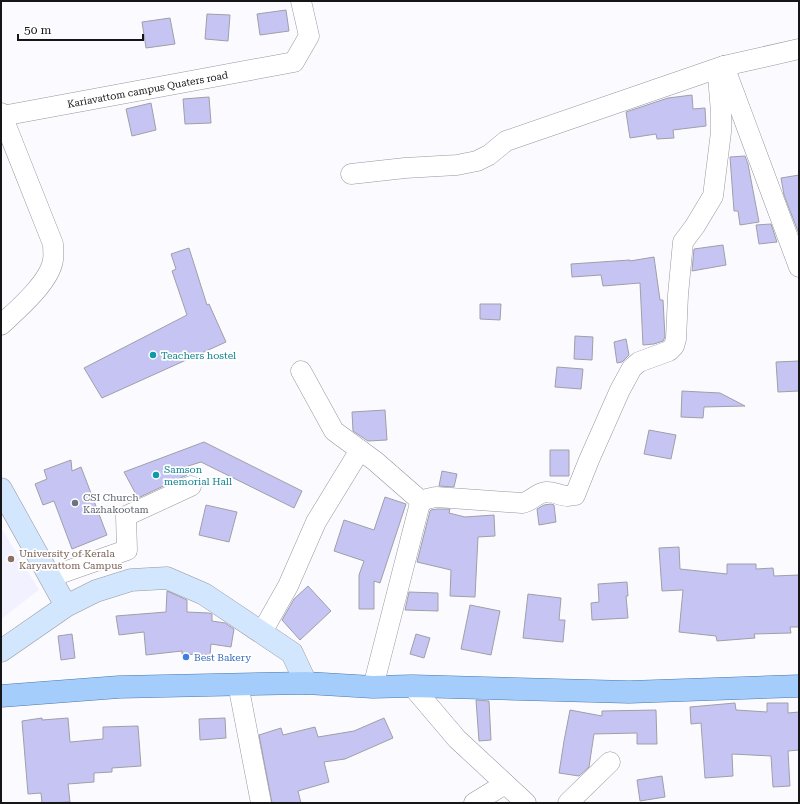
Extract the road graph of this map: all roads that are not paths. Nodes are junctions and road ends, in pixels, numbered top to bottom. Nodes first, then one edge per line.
1 (301, 1) edge
2 (799, 49) edge
3 (724, 66) junction
4 (2, 114) edge
5 (351, 174) dead end
6 (797, 257) edge
7 (1, 325) edge
8 (301, 371) dead end
9 (360, 450) junction
10 (190, 486) dead end
11 (1, 489) edge
12 (422, 502) junction
13 (50, 577) junction
14 (66, 606) junction
15 (262, 632) junction
16 (1, 651) edge
17 (306, 683) junction
18 (238, 684) junction
19 (412, 686) junction
20 (799, 686) edge
21 (373, 687) junction
22 (1, 696) edge
23 (610, 762) dead end
24 (505, 784) junction
25 (261, 803) edge
26 (474, 803) edge
27 (526, 803) edge
28 (568, 803) edge

1 - 4 street, Kariavattom campus Quaters road
2 - 3 street
3 - 5 street
3 - 6 street
3 - 12 street
4 - 7 street
8 - 9 street
9 - 12 street
9 - 15 street
10 - 13 street
11 - 13 main road
12 - 21 street
13 - 14 main road
14 - 15 main road
14 - 16 main road
15 - 17 main road
17 - 18 main road
17 - 21 main road
18 - 22 main road
18 - 25 street
19 - 20 main road
19 - 21 main road
19 - 24 street
23 - 28 street
24 - 26 street
24 - 27 street

